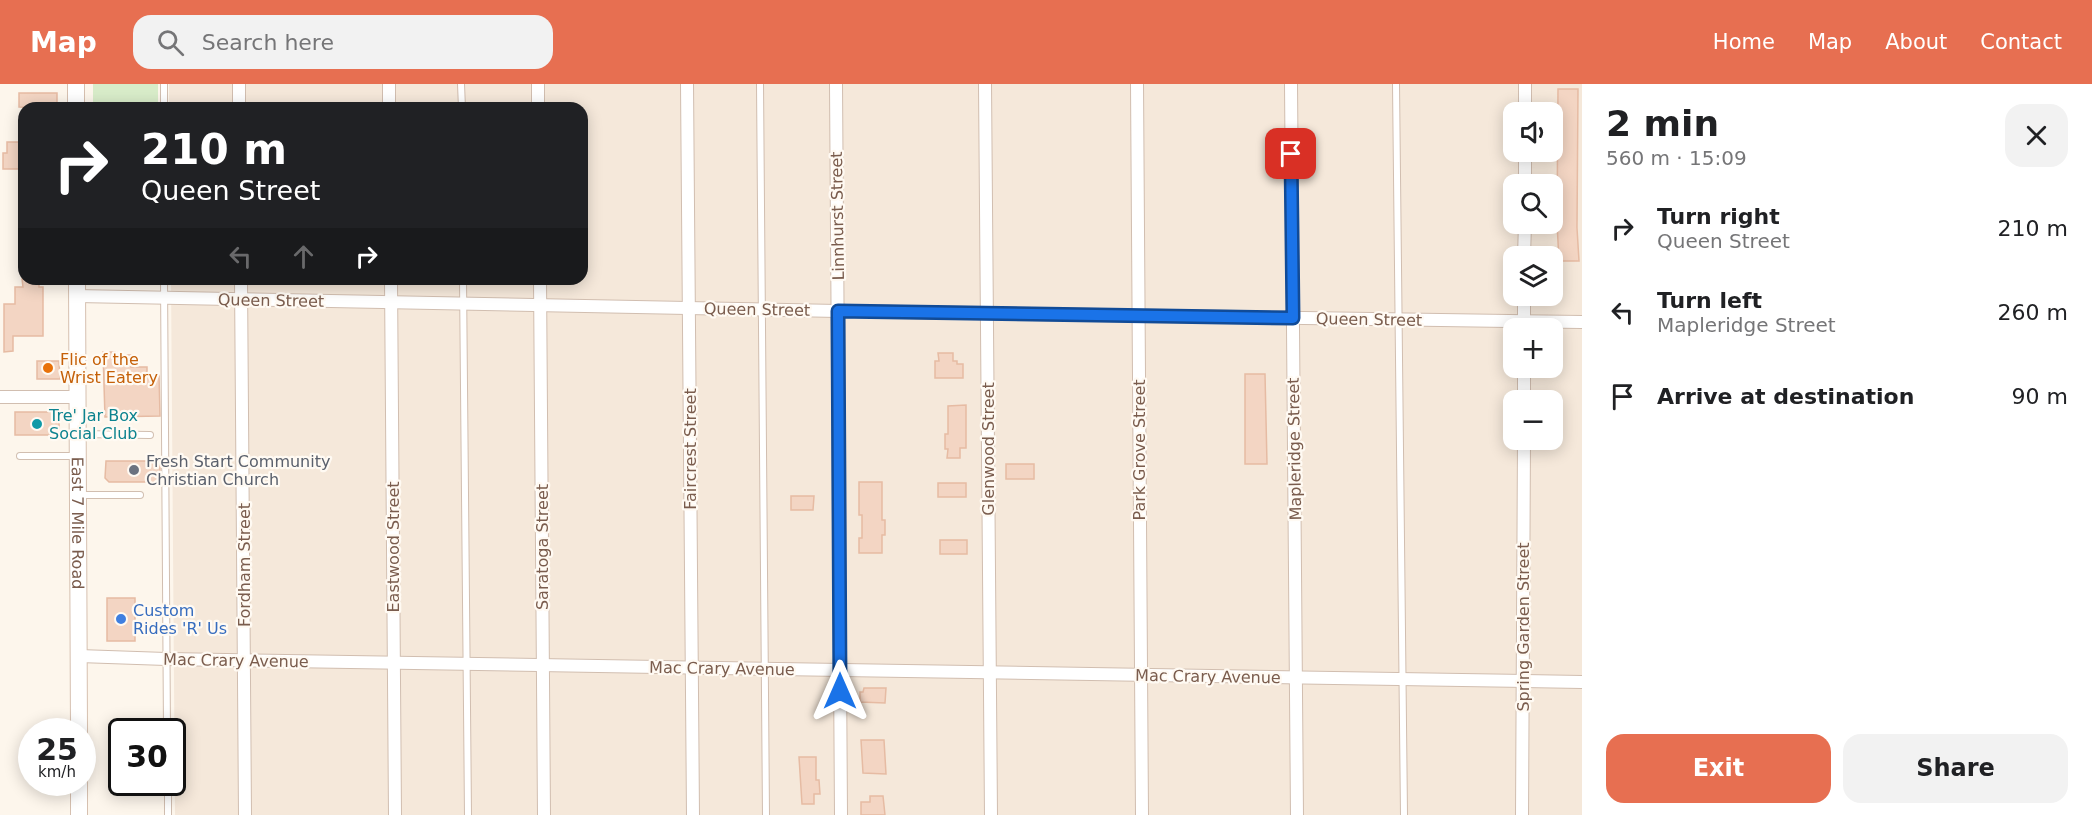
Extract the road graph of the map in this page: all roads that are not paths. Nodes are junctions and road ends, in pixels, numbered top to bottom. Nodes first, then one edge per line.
1 (76, 84) edge
2 (164, 84) edge
3 (239, 84) edge
4 (389, 84) edge
5 (462, 84) edge
6 (538, 84) edge
7 (687, 84) edge
8 (760, 84) edge
9 (836, 84) edge
10 (985, 84) edge
11 (1137, 84) edge
12 (1291, 84) edge
13 (1396, 84) edge
14 (1525, 84) edge
15 (76, 102) edge
16 (164, 102) edge
17 (239, 102) edge
18 (389, 102) edge
19 (462, 102) edge
20 (538, 102) edge
21 (1525, 102) edge
22 (77, 285) edge
23 (164, 285) edge
24 (242, 285) edge
25 (391, 285) edge
26 (463, 285) edge
27 (540, 285) edge
28 (77, 296) junction
29 (164, 297) junction
30 (242, 300) junction
31 (391, 303) junction
32 (463, 304) junction
33 (540, 305) junction
34 (689, 308) junction
35 (761, 309) junction
36 (838, 311) junction
37 (987, 313) junction
38 (1138, 316) junction
39 (1293, 318) junction
40 (1400, 319) junction
41 (1582, 321) edge
42 (1563, 322) edge
43 (1503, 324) edge
44 (0, 397) edge
45 (77, 397) junction
46 (78, 434) junction
47 (150, 435) dead end
48 (1524, 450) edge
49 (20, 456) dead end
50 (78, 456) junction
51 (78, 495) junction
52 (140, 495) dead end
53 (78, 656) junction
54 (166, 659) junction
55 (245, 660) junction
56 (393, 662) junction
57 (467, 663) junction
58 (543, 664) junction
59 (692, 667) junction
60 (764, 668) junction
61 (840, 670) junction
62 (990, 672) junction
63 (1141, 675) junction
64 (1296, 678) junction
65 (1404, 680) junction
66 (1523, 681) junction
67 (1582, 682) edge
68 (79, 718) edge
69 (167, 718) edge
70 (79, 796) edge
71 (168, 796) edge
72 (79, 815) edge
73 (168, 815) edge
74 (245, 815) edge
75 (395, 815) edge
76 (468, 815) edge
77 (544, 815) edge
78 (693, 815) edge
79 (766, 815) edge
80 (841, 815) edge
81 (991, 815) edge
82 (1142, 815) edge
83 (1297, 815) edge
84 (1404, 815) edge
85 (1522, 815) edge

1 - 15 main road
2 - 16 lane
3 - 17 street
4 - 18 street
5 - 19 lane
6 - 20 street
7 - 34 street, Faircrest Street
8 - 35 lane
9 - 36 street, Linnhurst Street
10 - 37 street, Glenwood Street
11 - 38 street, Park Grove Street
12 - 39 street, Mapleridge Street
13 - 40 lane
14 - 21 street
22 - 28 main road, East 7 Mile Road
23 - 29 lane
24 - 30 street, Fordham Street
25 - 31 street, Eastwood Street
26 - 32 lane
27 - 33 street, Saratoga Street
28 - 29 street, Queen Street
28 - 45 main road, East 7 Mile Road
29 - 30 street, Queen Street
29 - 54 lane
30 - 31 street, Queen Street
30 - 55 street, Fordham Street
31 - 32 street, Queen Street
31 - 56 street, Eastwood Street
32 - 33 street, Queen Street
32 - 57 lane
33 - 34 street, Queen Street
33 - 58 street, Saratoga Street
34 - 35 street, Queen Street
34 - 59 street, Faircrest Street
35 - 36 street, Queen Street
35 - 60 lane
36 - 37 street, Queen Street
36 - 61 street, Linnhurst Street
37 - 38 street, Queen Street
37 - 62 street, Glenwood Street
38 - 39 street, Queen Street
38 - 63 street, Park Grove Street
39 - 40 street, Queen Street
39 - 64 street, Mapleridge Street
40 - 43 street, Queen Street
40 - 65 lane
41 - 42 street, Queen Street
44 - 45 street
45 - 46 main road, East 7 Mile Road
46 - 47 lane
46 - 50 main road, East 7 Mile Road
48 - 66 street, Spring Garden Street
49 - 50 lane
50 - 51 main road, East 7 Mile Road
51 - 52 lane
51 - 53 main road, East 7 Mile Road
53 - 54 street, Mac Crary Avenue
53 - 68 main road, East 7 Mile Road
54 - 55 street, Mac Crary Avenue
54 - 69 lane
55 - 56 street, Mac Crary Avenue
55 - 74 street, Fordham Street
56 - 57 street, Mac Crary Avenue
56 - 75 street, Eastwood Street
57 - 58 street, Mac Crary Avenue
57 - 76 lane
58 - 59 street, Mac Crary Avenue
58 - 77 street, Saratoga Street
59 - 60 street, Mac Crary Avenue
59 - 78 street, Faircrest Street
60 - 61 street, Mac Crary Avenue
60 - 79 lane
61 - 62 street, Mac Crary Avenue
61 - 80 street, Linnhurst Street
62 - 63 street, Mac Crary Avenue
62 - 81 street, Glenwood Street
63 - 64 street, Mac Crary Avenue
63 - 82 street, Park Grove Street
64 - 65 street, Mac Crary Avenue
64 - 83 street, Mapleridge Street
65 - 66 street, Mac Crary Avenue
65 - 84 lane
66 - 67 street, Mac Crary Avenue
66 - 85 street, Spring Garden Street
70 - 72 main road
71 - 73 lane

